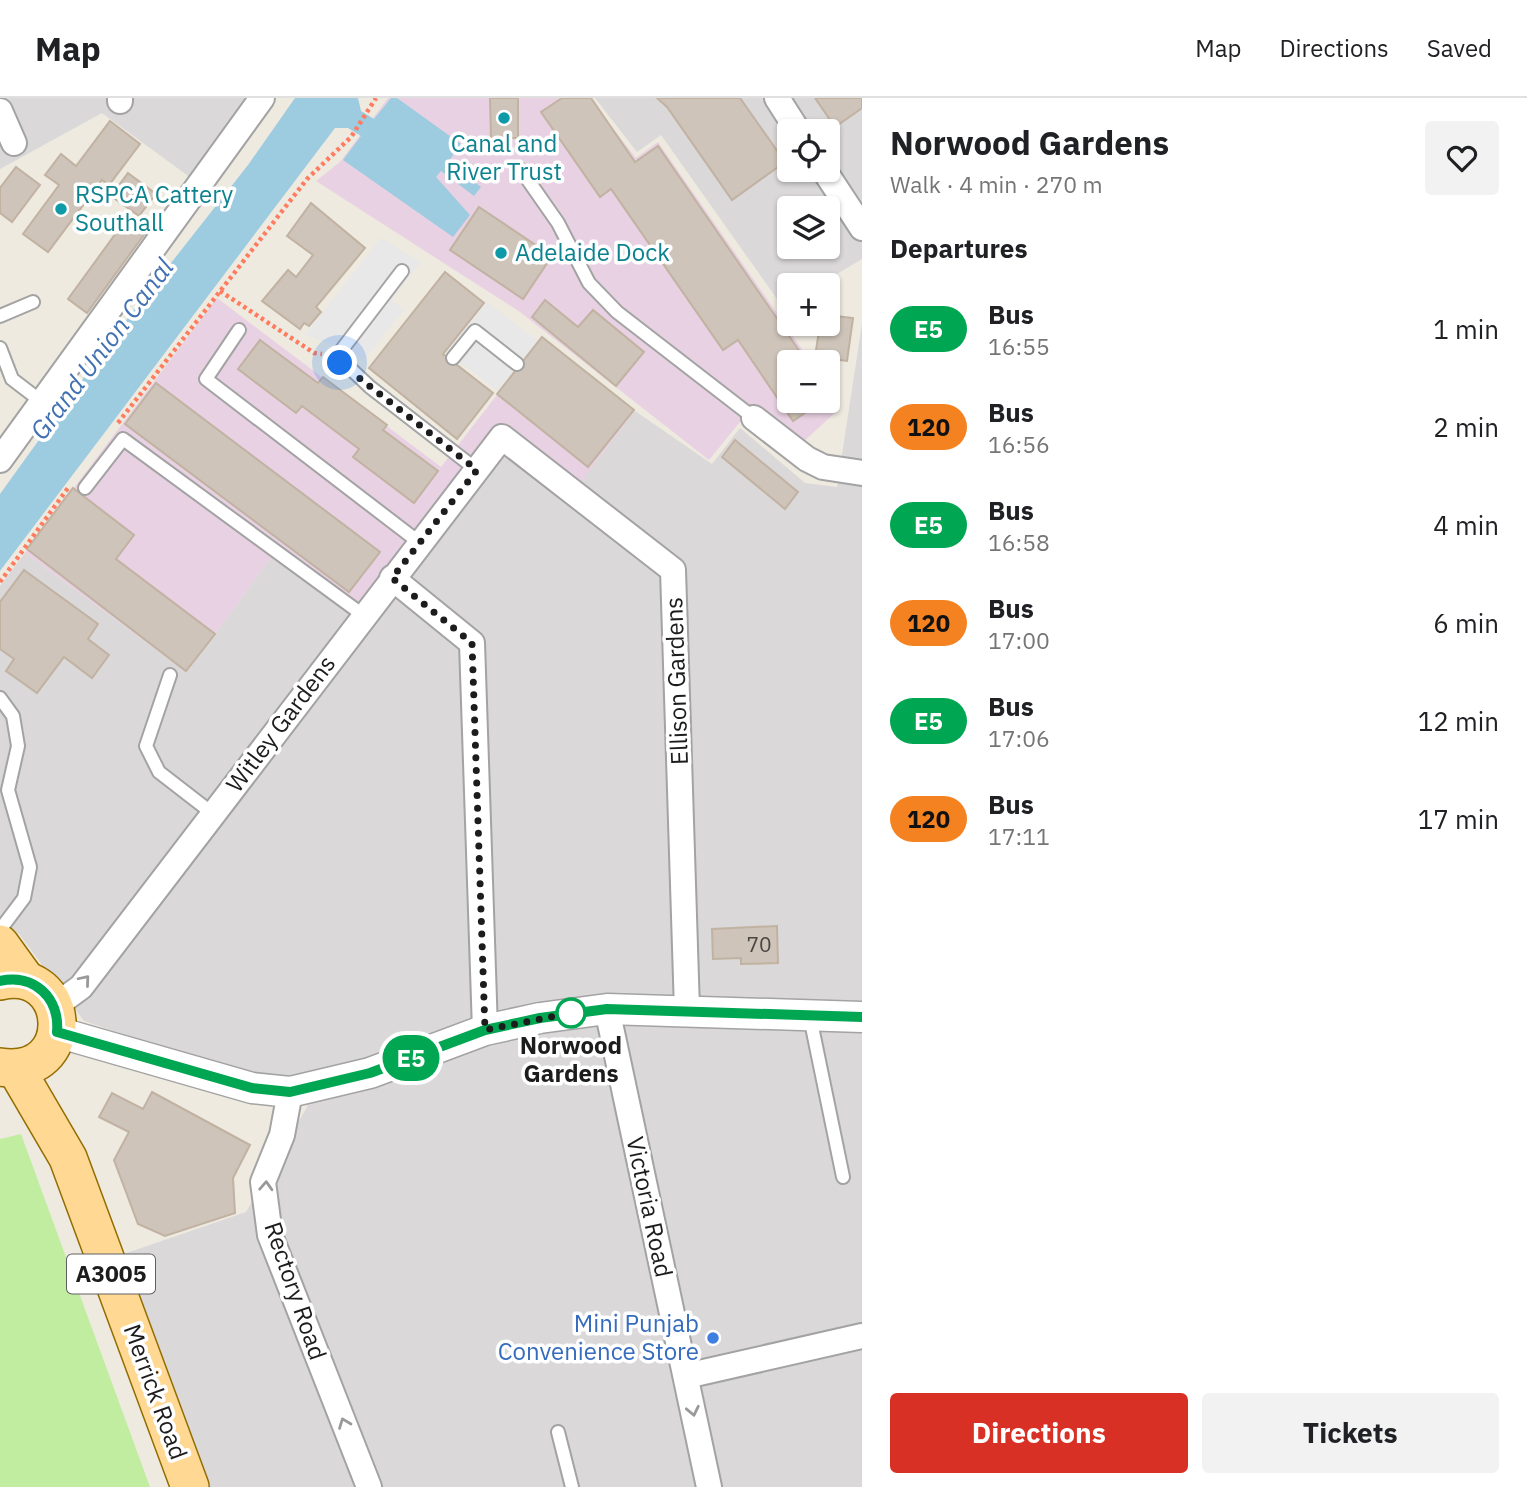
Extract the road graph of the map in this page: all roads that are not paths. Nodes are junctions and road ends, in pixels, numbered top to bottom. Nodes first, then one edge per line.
1 (262, 98) edge
2 (777, 98) edge
3 (0, 111) edge
4 (791, 119) edge
5 (14, 143) dead end
6 (521, 170) dead end
7 (832, 182) edge
8 (862, 228) edge
9 (402, 271) dead end
10 (33, 302) dead end
11 (0, 316) edge
12 (239, 330) dead end
13 (0, 348) edge
14 (453, 358) dead end
15 (517, 364) dead end
16 (42, 402) junction
17 (754, 418) joint
18 (502, 437) joint
19 (0, 460) edge
20 (477, 470) junction
21 (862, 473) edge
22 (85, 488) dead end
23 (420, 543) junction
24 (392, 578) junction
25 (363, 615) junction
26 (170, 675) dead end
27 (0, 698) edge
28 (212, 814) junction
29 (0, 930) edge
30 (0, 944) edge
31 (13, 980) edge
32 (607, 1009) junction
33 (687, 1010) junction
34 (810, 1017) junction
35 (862, 1017) edge
36 (56, 1019) junction
37 (485, 1030) junction
38 (8, 1068) edge
39 (290, 1092) junction
40 (843, 1177) dead end
41 (862, 1336) edge
42 (686, 1376) junction
43 (558, 1432) dead end
44 (190, 1487) edge
45 (369, 1487) edge
46 (572, 1487) edge
47 (709, 1487) edge

1 - 16 street
2 - 4 street
3 - 5 street
6 - 17 lane
7 - 8 street
9 - 20 lane
10 - 11 lane
12 - 23 lane
13 - 16 lane
14 - 15 lane
16 - 19 street
17 - 21 street
18 - 20 street, Witley Gardens
18 - 33 street, Ellison Gardens
20 - 23 street, Witley Gardens
22 - 25 lane
23 - 24 street, Witley Gardens
24 - 25 street, Witley Gardens
24 - 37 street
25 - 28 street, Witley Gardens
26 - 28 lane
27 - 29 lane
36 -> 28 street, Witley Gardens
30 - 31 main road
31 - 36 main road
32 - 33 street
32 - 37 street
32 - 42 street, Victoria Road
33 - 34 street
34 - 35 street
34 - 40 lane
36 - 38 main road, A3005
36 - 39 street
37 - 39 street
38 - 44 main road, Merrick Road / A3005
45 -> 39 street, Rectory Road
41 - 42 street
42 -> 47 street, Victoria Road
43 - 46 lane

